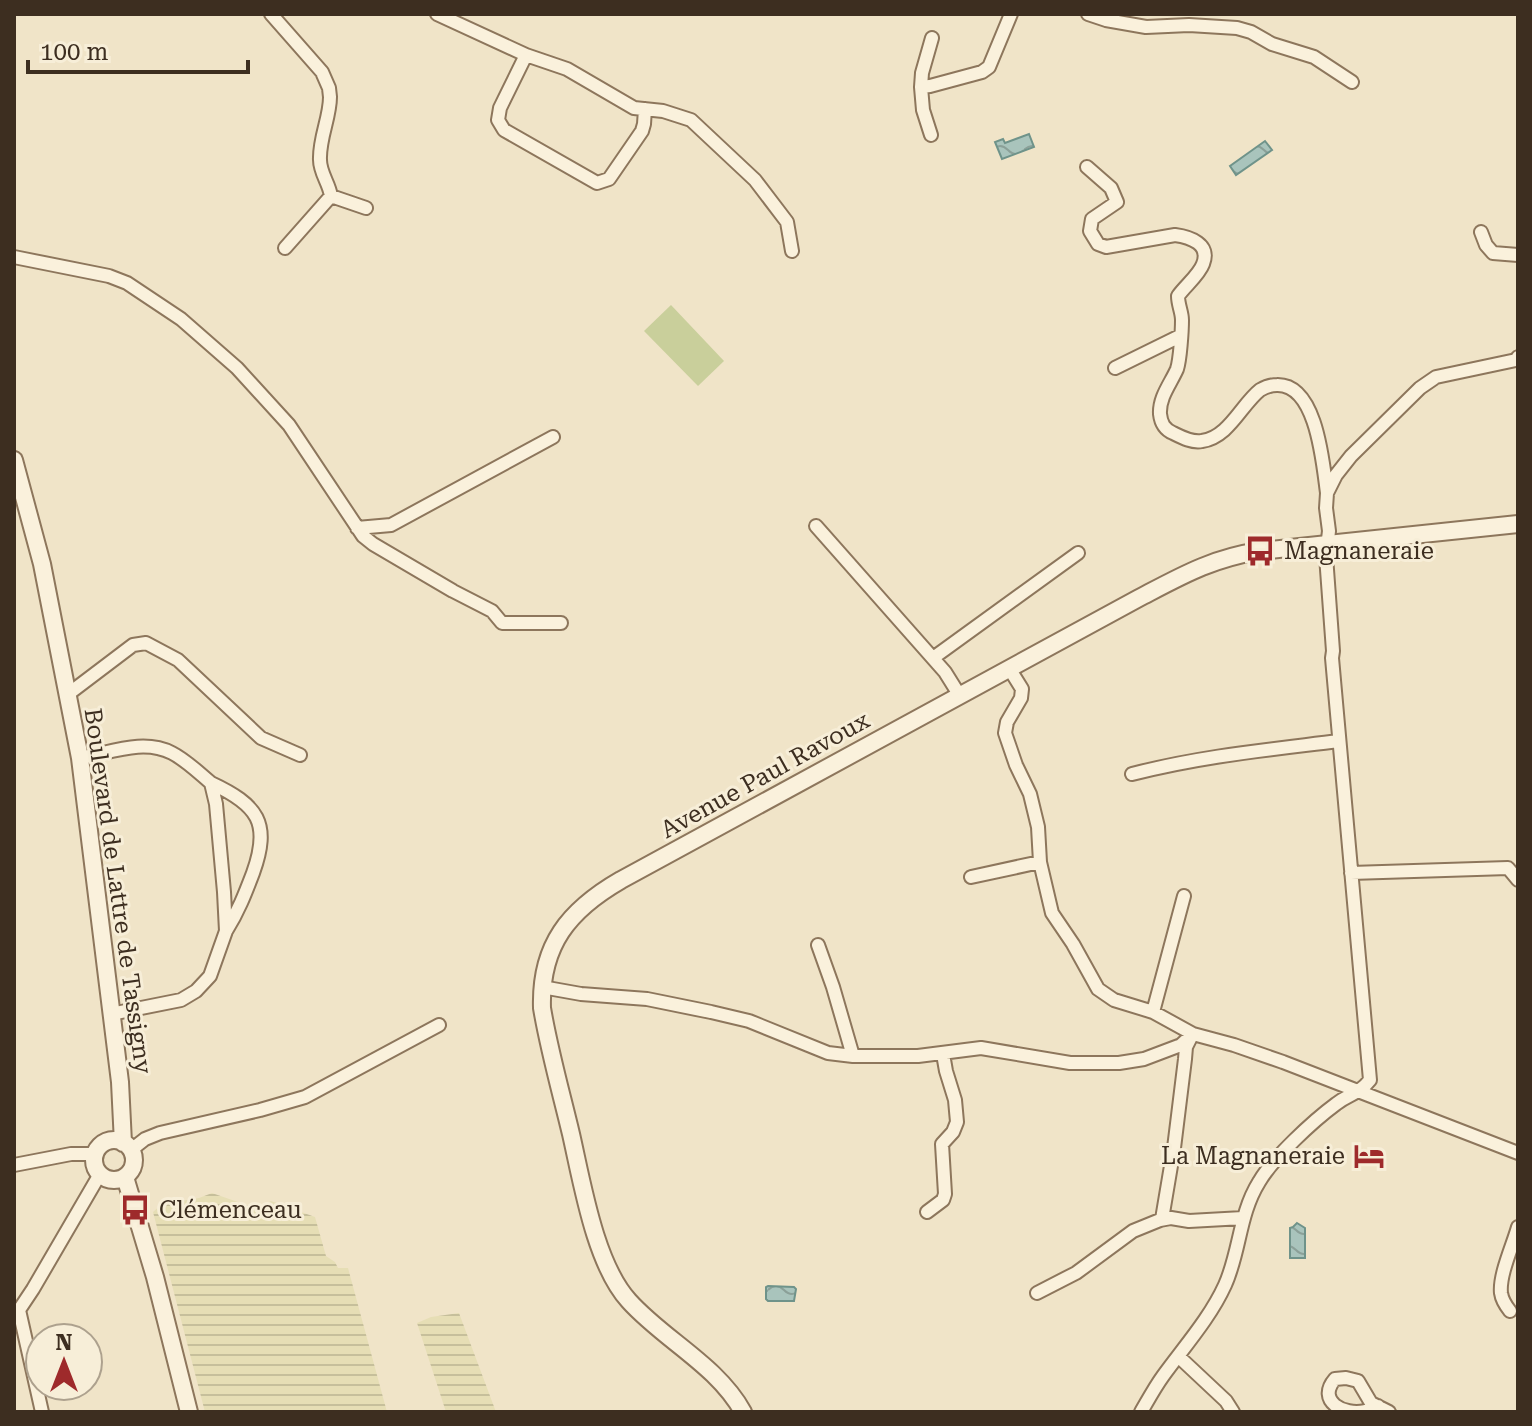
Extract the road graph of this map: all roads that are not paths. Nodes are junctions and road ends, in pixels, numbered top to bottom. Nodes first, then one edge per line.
1 (271, 14) edge
2 (437, 14) edge
3 (1011, 14) edge
4 (1088, 14) edge
5 (932, 38) dead end
6 (526, 55) junction
7 (1352, 82) dead end
8 (921, 87) junction
9 (645, 109) junction
10 (931, 135) dead end
11 (1087, 167) dead end
12 (331, 196) junction
13 (366, 208) dead end
14 (1481, 232) dead end
15 (285, 248) dead end
16 (792, 251) dead end
17 (1518, 255) edge
18 (14, 257) edge
19 (1180, 336) junction
20 (1518, 357) edge
21 (1115, 368) dead end
22 (553, 437) dead end
23 (14, 460) edge
24 (1327, 493) junction
25 (1518, 524) edge
26 (816, 526) dead end
27 (357, 528) junction
28 (1328, 543) junction
29 (1078, 553) dead end
30 (561, 623) dead end
31 (933, 658) junction
32 (1009, 668) junction
33 (67, 695) junction
34 (960, 696) junction
35 (1339, 741) junction
36 (300, 755) dead end
37 (80, 758) junction
38 (1132, 774) dead end
39 (211, 783) junction
40 (1040, 862) junction
41 (1351, 873) junction
42 (971, 877) dead end
43 (1518, 880) edge
44 (1184, 896) dead end
45 (226, 931) junction
46 (818, 945) dead end
47 (542, 987) junction
48 (1153, 1012) junction
49 (111, 1014) junction
50 (439, 1025) dead end
51 (1193, 1034) junction
52 (943, 1054) junction
53 (853, 1056) junction
54 (1361, 1091) junction
55 (127, 1146) junction
56 (1518, 1153) edge
57 (96, 1154) junction
58 (14, 1165) edge
59 (100, 1174) junction
60 (125, 1177) junction
61 (927, 1212) dead end
62 (1243, 1218) junction
63 (1162, 1219) junction
64 (1518, 1227) edge
65 (1037, 1293) dead end
66 (16, 1310) edge
67 (1510, 1311) dead end
68 (1178, 1356) junction
69 (42, 1412) edge
70 (189, 1412) edge
71 (743, 1412) edge
72 (1141, 1412) edge
73 (1233, 1412) edge

1 - 12 street
2 - 6 street
3 - 8 street
4 - 7 street
5 - 8 street
6 - 9 street
6 - 9 street
8 - 10 street
9 - 16 street
11 - 19 street
12 - 13 street
12 - 15 street
14 - 17 street
18 - 27 street
19 - 21 street
19 - 24 street
20 - 24 street
22 - 27 street
23 - 33 street, Boulevard de Lattre de Tassigny
24 - 28 street
25 - 28 street, Avenue Paul Ravoux
26 - 31 street
27 - 30 street
28 - 32 street, Avenue Paul Ravoux
28 - 35 street
29 - 31 street
31 - 34 street
32 - 34 street, Avenue Paul Ravoux
32 - 40 street
33 - 36 street
33 - 37 street, Boulevard de Lattre de Tassigny
34 - 47 street, Avenue Paul Ravoux
35 - 38 street
35 - 41 street
37 - 39 street
37 - 49 street, Boulevard de Lattre de Tassigny
39 - 45 street
39 - 45 street
40 - 42 street
40 - 48 street
41 - 43 street
41 - 54 street
44 - 48 street
45 - 49 street
46 - 53 street
47 - 53 street
47 - 71 street, Avenue Paul Ravoux
48 - 51 street
49 - 55 street, Boulevard de Lattre de Tassigny
50 - 55 street
51 - 52 street
51 - 54 street
51 - 63 street
52 - 53 street
52 - 61 street
54 - 56 street
54 - 62 street
55 - 57 street
55 - 60 street
57 - 58 street
57 - 59 street
59 - 60 street
59 - 66 street
60 - 70 street
62 - 63 street
62 - 68 street
63 - 65 street
64 - 67 street
66 - 69 street
68 - 72 street
68 - 73 street

